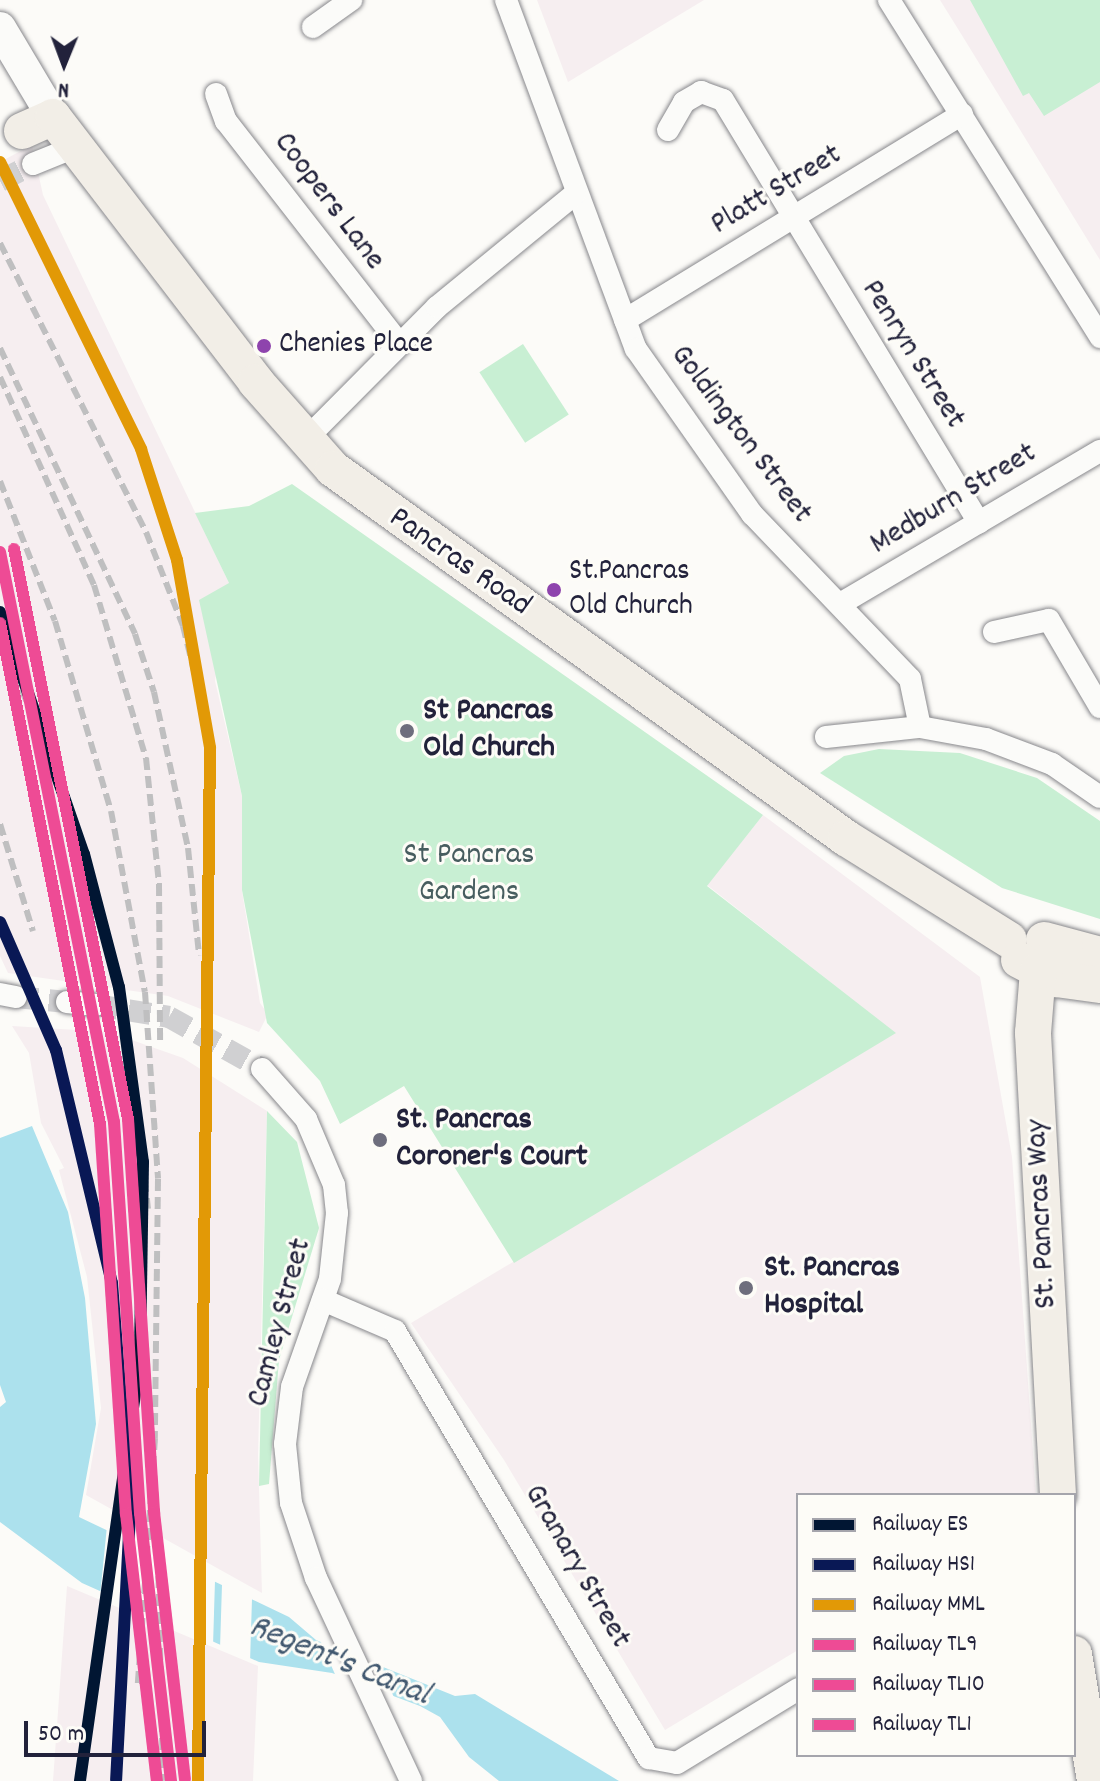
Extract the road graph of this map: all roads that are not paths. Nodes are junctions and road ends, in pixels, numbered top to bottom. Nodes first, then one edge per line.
1 (351, 0) edge
2 (506, 0) edge
3 (889, 0) edge
4 (313, 27) dead end
5 (0, 28) edge
6 (216, 94) dead end
7 (962, 114) junction
8 (668, 130) dead end
9 (36, 137) joint
10 (575, 194) junction
11 (791, 221) junction
12 (625, 320) junction
13 (1100, 337) edge
14 (399, 343) junction
15 (306, 439) junction
16 (1100, 451) edge
17 (979, 522) junction
18 (840, 604) junction
19 (994, 632) dead end
20 (1100, 707) edge
21 (920, 727) junction
22 (826, 737) dead end
23 (1100, 797) edge
24 (1009, 940) junction
25 (1065, 947) junction
26 (1100, 955) edge
27 (1038, 971) junction
28 (1100, 985) edge
29 (67, 1002) tunnel mouth
30 (96, 1005) tunnel mouth
31 (262, 1069) tunnel mouth
32 (323, 1300) junction
33 (1058, 1493) edge
34 (1076, 1666) edge
35 (796, 1690) edge
36 (411, 1781) edge
37 (1095, 1781) edge

1 - 4 street
2 - 10 street, Goldington Street
3 - 7 street
5 - 9 street
6 - 14 street, Coopers Lane
7 - 11 street, Platt Street
7 - 13 street
8 - 11 street, Penryn Street
9 - 15 main road, Pancras Road
10 - 12 street, Goldington Street
10 - 14 street
11 - 12 street, Platt Street
11 - 17 street, Penryn Street
12 - 18 street, Goldington Street
14 - 15 street
15 - 24 main road, Pancras Road
16 - 17 street, Medburn Street
17 - 18 street, Medburn Street
18 - 21 street, Goldington Street
19 - 20 street
21 - 22 street
21 - 23 street
24 - 25 main road
24 - 27 main road
25 - 26 main road
25 - 27 main road
27 - 28 main road
27 - 33 main road, St. Pancras Way
29 - 30 street
31 - 32 street, Camley Street
32 - 35 street, Granary Street
32 - 36 street, Camley Street
34 - 37 main road

